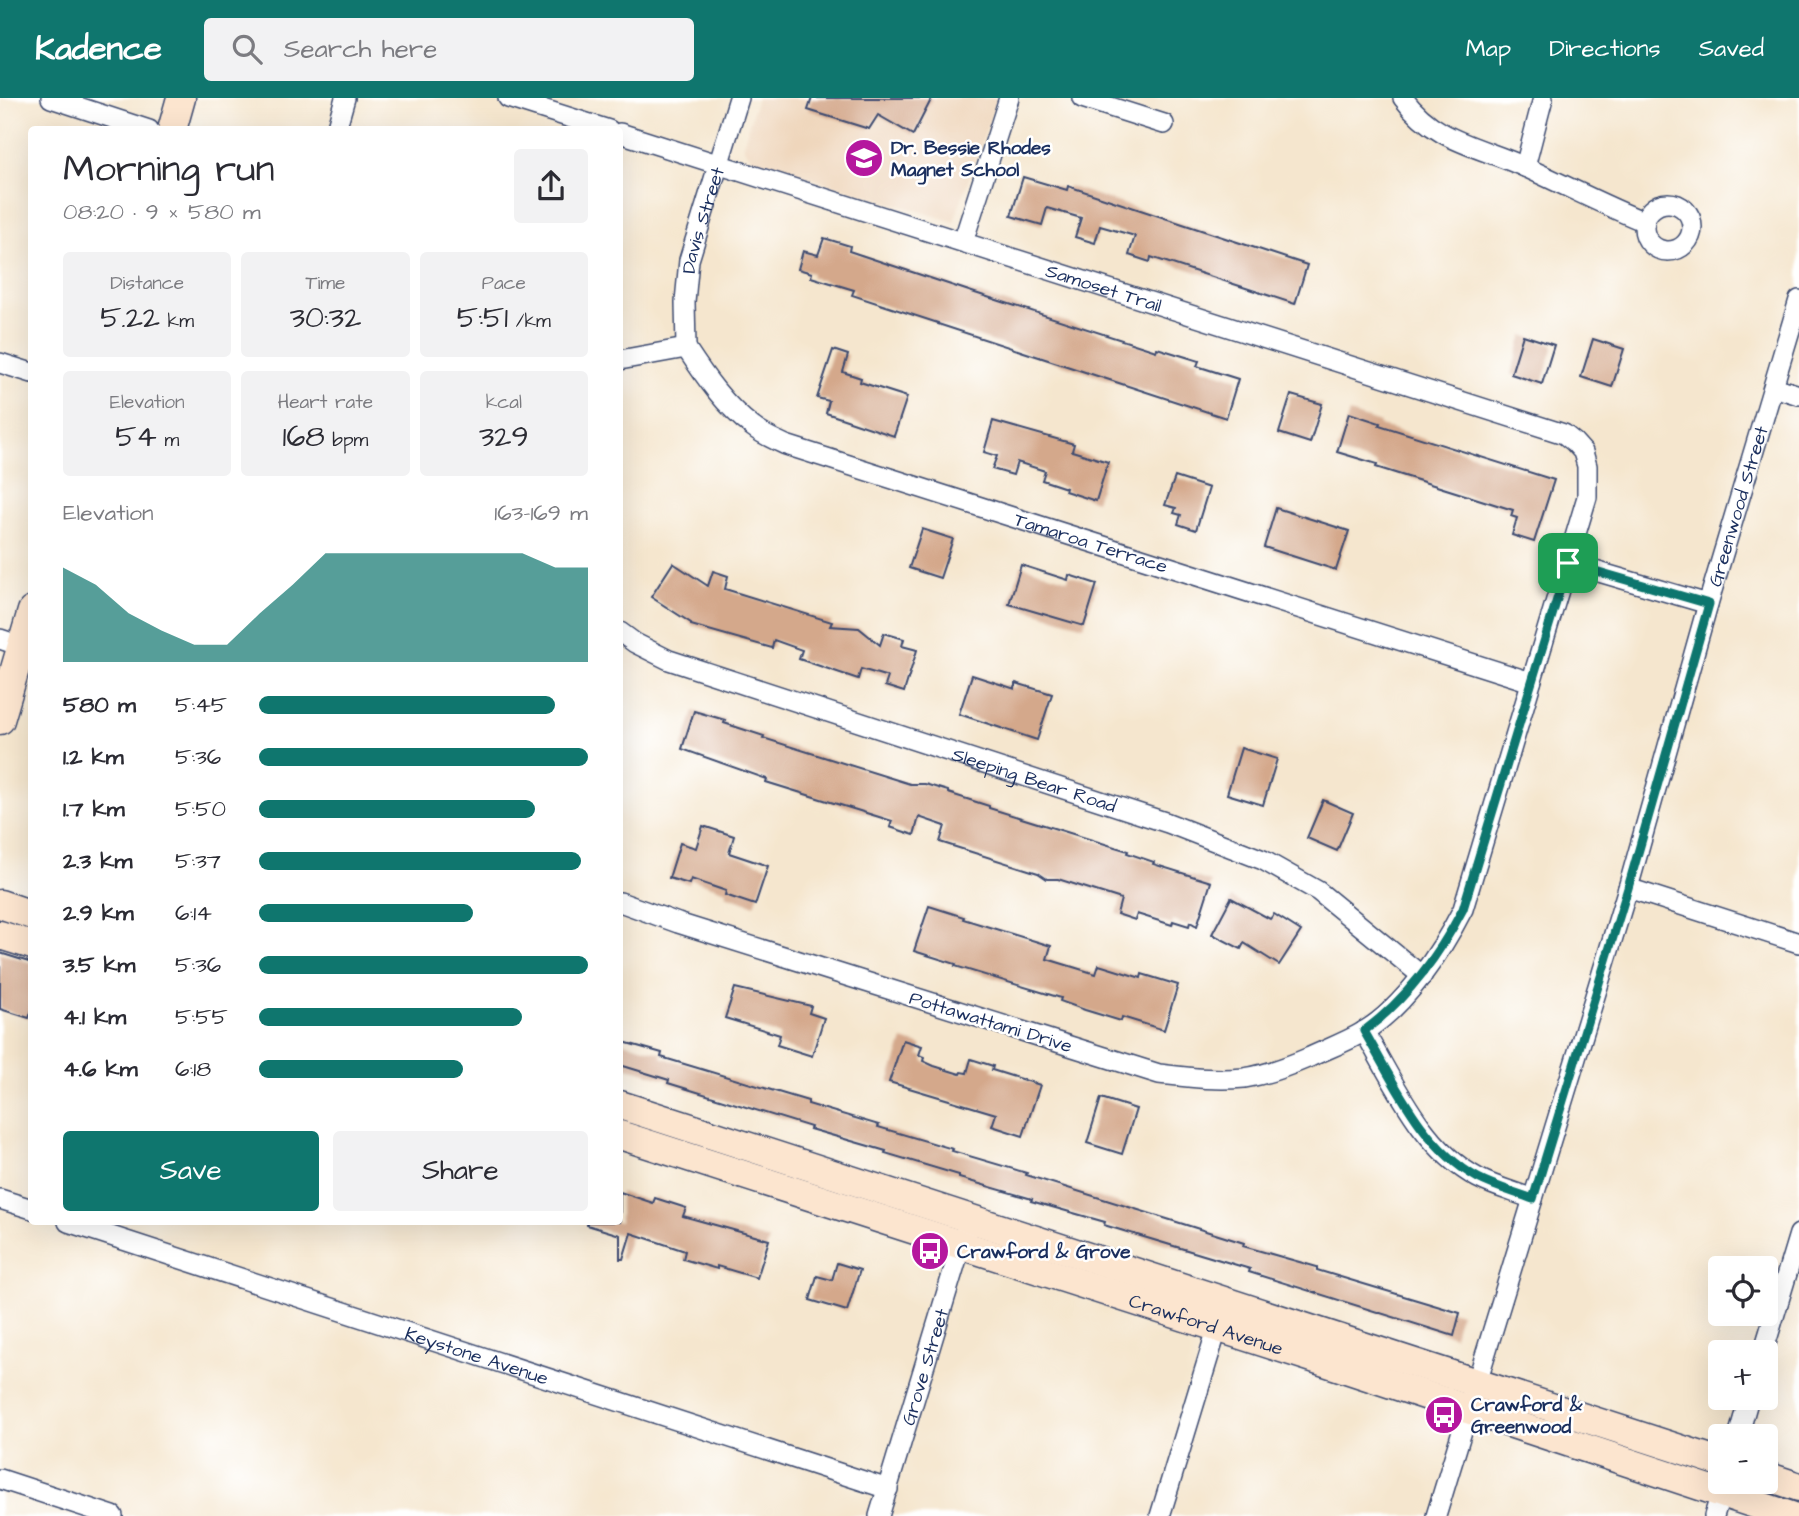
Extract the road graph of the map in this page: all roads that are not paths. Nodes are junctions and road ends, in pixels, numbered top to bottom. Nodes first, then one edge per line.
1 (51, 98) edge
2 (181, 98) edge
3 (345, 98) edge
4 (508, 98) edge
5 (738, 98) edge
6 (1009, 98) edge
7 (1082, 98) edge
8 (1403, 98) edge
9 (1543, 98) edge
10 (1164, 124) dead end
11 (137, 126) edge
12 (173, 126) edge
13 (337, 126) edge
14 (596, 126) edge
15 (623, 134) edge
16 (719, 164) junction
17 (1525, 167) junction
18 (1645, 222) dead end
19 (962, 242) junction
20 (1799, 300) edge
21 (686, 348) junction
22 (623, 359) edge
23 (0, 363) edge
24 (28, 372) edge
25 (1774, 387) junction
26 (1799, 395) edge
27 (1583, 452) joint
28 (1568, 563) junction
29 (1709, 604) junction
30 (28, 620) edge
31 (623, 634) edge
32 (11, 643) edge
33 (1531, 682) junction
34 (0, 720) edge
35 (1628, 888) junction
36 (623, 903) edge
37 (0, 904) edge
38 (28, 914) edge
39 (0, 935) edge
40 (1799, 943) edge
41 (28, 944) edge
42 (1422, 976) junction
43 (1364, 1031) junction
44 (623, 1106) edge
45 (623, 1136) edge
46 (0, 1199) edge
47 (1533, 1199) junction
48 (28, 1208) edge
49 (969, 1218) junction
50 (77, 1225) edge
51 (1799, 1234) edge
52 (961, 1246) junction
53 (1226, 1301) junction
54 (1217, 1328) junction
55 (1767, 1340) edge
56 (1476, 1382) junction
57 (1468, 1410) junction
58 (1708, 1458) edge
59 (0, 1479) edge
60 (1778, 1480) edge
61 (1799, 1487) edge
62 (888, 1489) junction
63 (1720, 1497) edge
64 (113, 1516) edge
65 (879, 1516) edge
66 (1160, 1516) edge
67 (1436, 1516) edge
68 (1791, 1516) edge

1 - 11 street
2 - 12 main road
3 - 13 street
4 - 14 street
5 - 16 street, Davis Street
6 - 19 street
7 - 10 street
8 - 17 street
9 - 17 street
15 - 16 street, Samoset Trail
16 - 19 street, Samoset Trail
16 - 21 street, Davis Street
17 - 18 street
19 - 27 street, Samoset Trail
20 - 25 street, Greenwood Street
21 - 22 street
21 - 33 street, Tamaroa Terrace
23 - 24 street
25 - 26 street
25 - 29 street, Greenwood Street
27 - 28 street, Pottawattami Drive
28 - 29 street
28 - 33 street, Pottawattami Drive
29 - 35 street, Greenwood Street
30 - 32 main road
31 - 42 street, Sleeping Bear Road
32 - 34 main road
33 - 42 street, Pottawattami Drive
35 - 40 street
35 - 47 street, Greenwood Street
36 - 43 street, Pottawattami Drive
37 - 38 main road
39 - 41 main road
42 - 43 street, Pottawattami Drive
43 - 47 street
44 - 49 main road, Crawford Avenue
45 - 52 main road, Crawford Avenue
46 - 48 street
47 - 56 street, Greenwood Street
49 - 52 street, Grove Street
49 - 53 main road, Crawford Avenue
50 - 62 street, Keystone Avenue
51 - 55 street
52 - 54 main road, Crawford Avenue
52 - 62 street, Grove Street
53 - 54 street
53 - 56 main road, Crawford Avenue
54 - 57 main road, Crawford Avenue
54 - 66 street
56 - 57 street, Greenwood Street
56 - 58 main road, Crawford Avenue
57 - 63 main road, Crawford Avenue
57 - 67 street, Greenwood Street
59 - 64 street
60 - 61 main road
62 - 65 street, Grove Street
63 - 68 main road, Crawford Avenue

